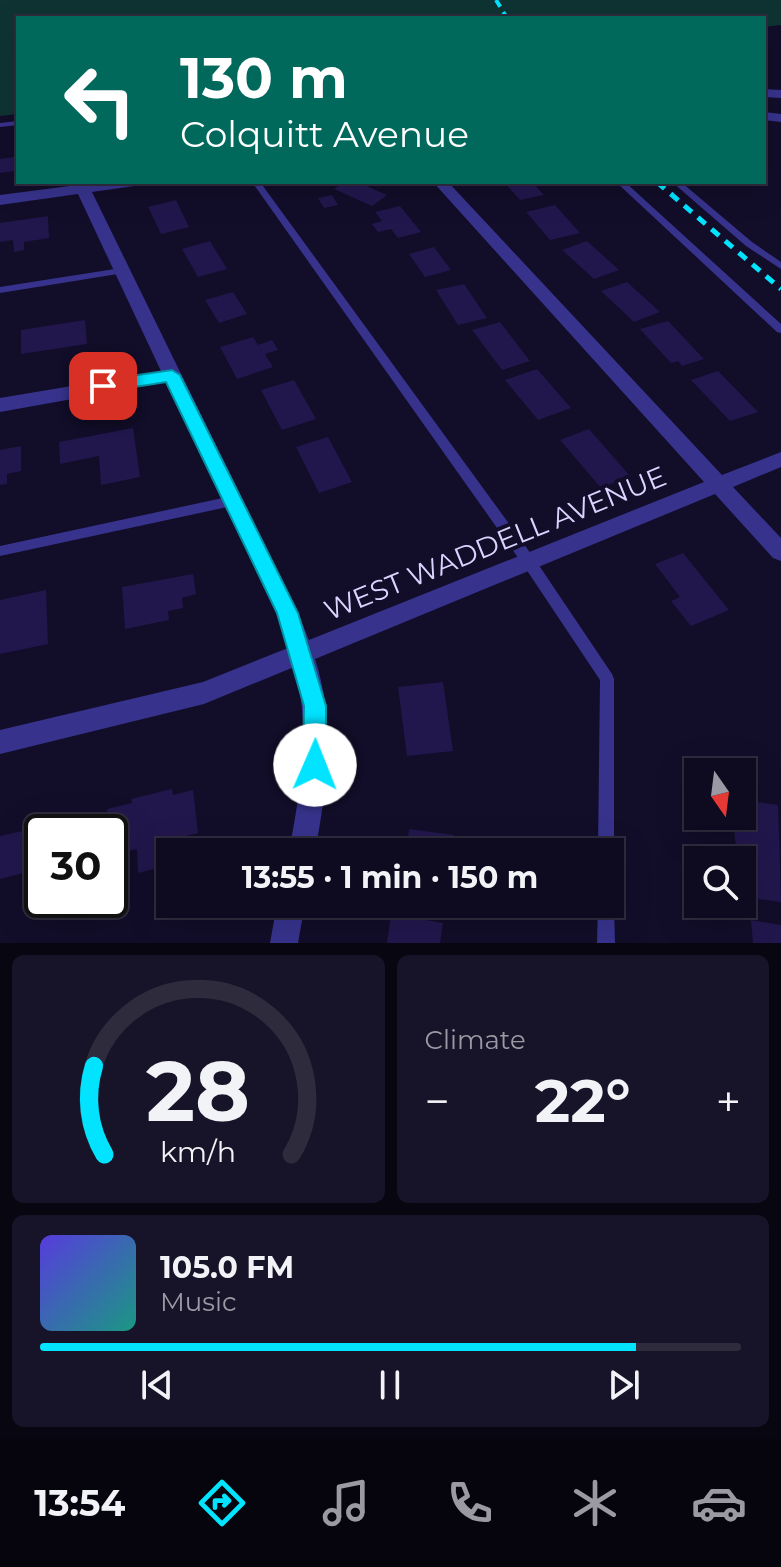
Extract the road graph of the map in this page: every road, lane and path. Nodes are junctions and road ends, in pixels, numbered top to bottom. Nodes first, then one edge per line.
1 (119, 184) edge
2 (257, 184) edge
3 (442, 184) edge
4 (622, 184) edge
5 (678, 184) edge
6 (83, 189) junction
7 (0, 200) edge
8 (781, 266) edge
9 (121, 271) junction
10 (0, 290) edge
11 (781, 330) edge
12 (172, 375) junction
13 (0, 405) edge
14 (781, 459) edge
15 (717, 485) junction
16 (232, 501) junction
17 (0, 551) edge
18 (781, 552) edge
19 (529, 562) junction
20 (302, 655) junction
21 (0, 742) edge
22 (305, 838) edge
23 (606, 838) edge
24 (288, 918) edge
25 (606, 918) edge
26 (284, 943) edge
27 (606, 943) edge

1 - 6 street
2 - 19 lane
3 - 15 street
4 - 11 lane
5 - 8 lane
6 - 7 street
6 - 9 street
9 - 10 lane
9 - 12 street
12 - 13 street
12 - 16 street
14 - 15 street, WEST WADDELL AVENUE
15 - 18 street
15 - 19 street, WEST WADDELL AVENUE
16 - 17 lane
16 - 20 street
19 - 20 street, WEST WADDELL AVENUE
19 - 23 lane
20 - 21 street, WEST WADDELL AVENUE
20 - 22 street
24 - 26 street
25 - 27 lane

